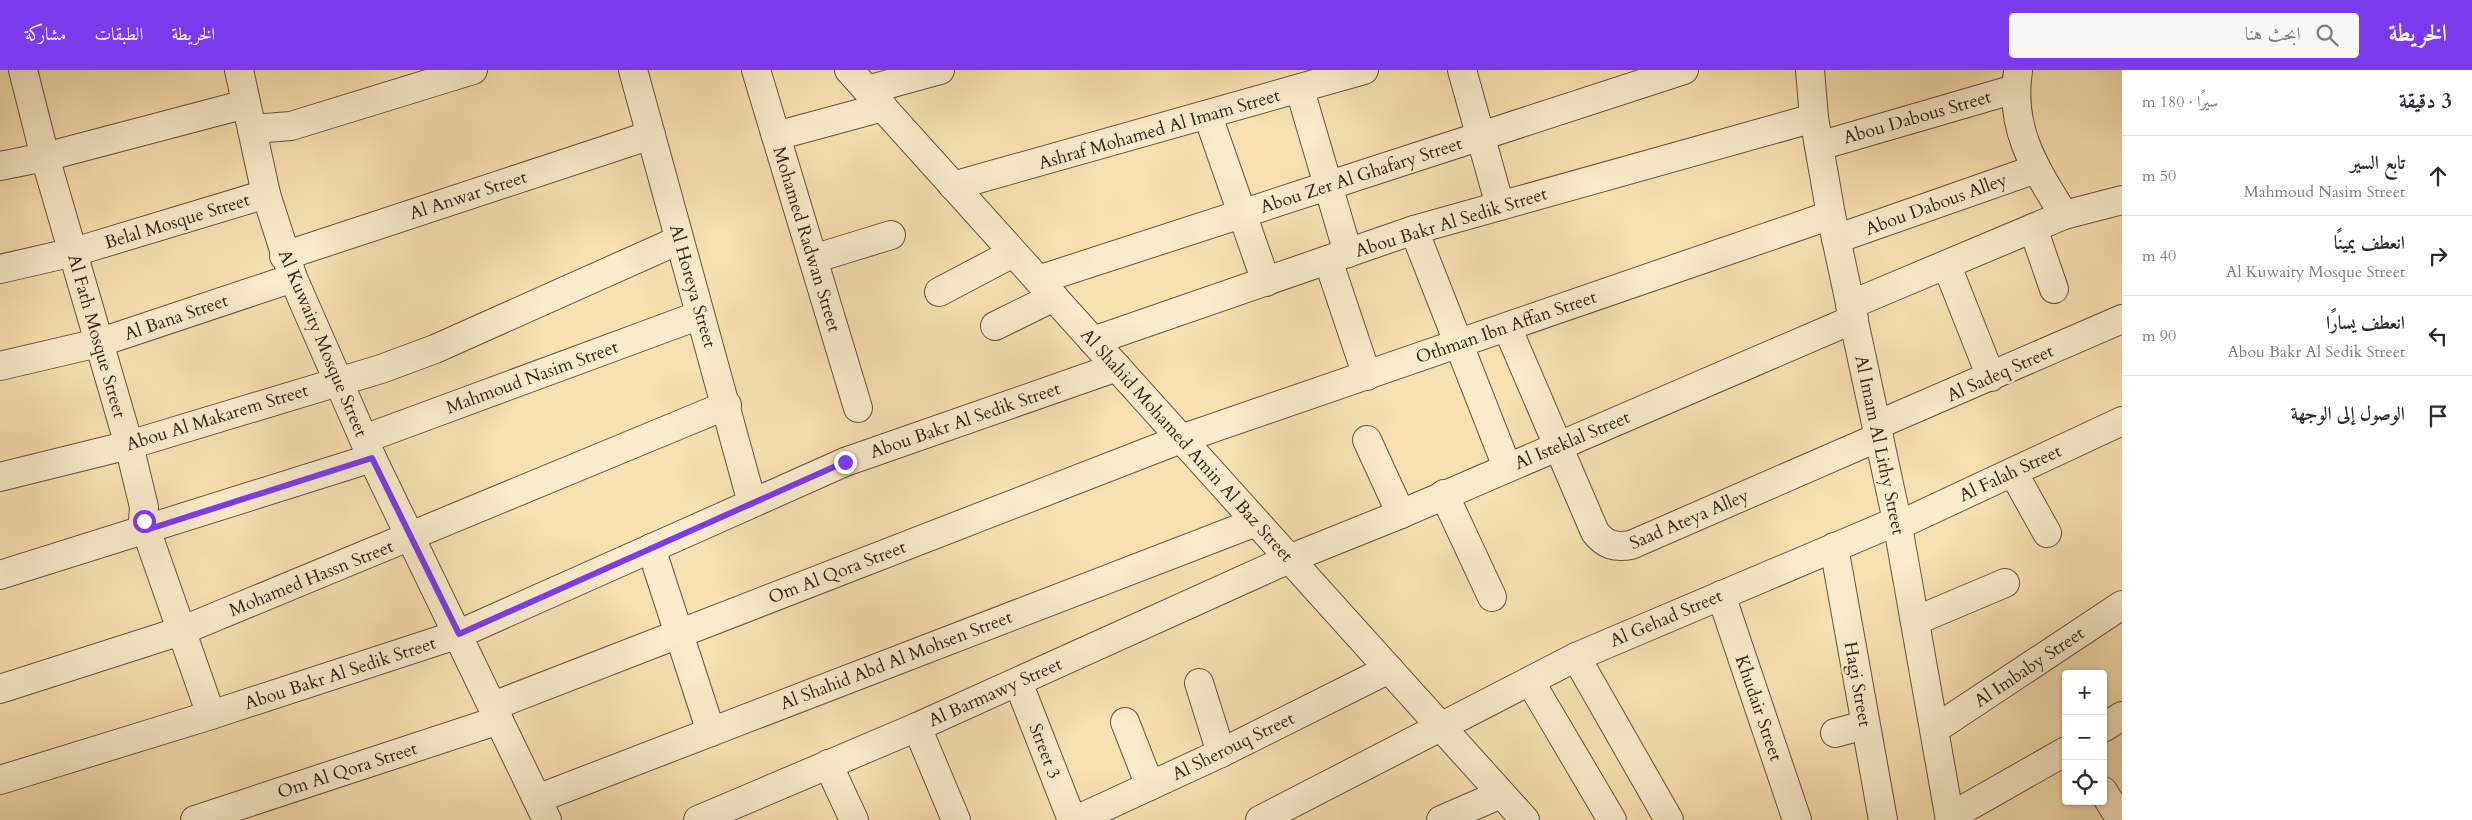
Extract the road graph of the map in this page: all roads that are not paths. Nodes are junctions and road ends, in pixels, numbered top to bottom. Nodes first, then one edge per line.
1 (23, 70) edge
2 (239, 70) edge
3 (473, 70) edge
4 (634, 70) edge
5 (756, 70) edge
6 (849, 70) edge
7 (940, 70) edge
8 (1364, 70) edge
9 (1462, 70) edge
10 (1684, 70) edge
11 (1810, 70) edge
12 (2017, 79) edge
13 (1300, 90) junction
14 (875, 98) junction
15 (1208, 116) junction
16 (249, 117) junction
17 (1814, 118) junction
18 (651, 135) junction
19 (776, 136) junction
20 (1481, 136) junction
21 (1819, 146) junction
22 (45, 157) junction
23 (0, 166) edge
24 (2036, 169) junction
25 (954, 186) junction
26 (1327, 186) junction
27 (266, 194) junction
28 (2122, 200) edge
29 (1500, 206) junction
30 (1242, 214) junction
31 (2064, 214) junction
32 (1833, 227) junction
33 (2033, 228) junction
34 (1414, 230) junction
35 (891, 235) dead end
36 (679, 240) junction
37 (74, 252) junction
38 (1013, 252) junction
39 (1338, 257) junction
40 (813, 259) junction
41 (1947, 266) junction
42 (288, 267) junction
43 (0, 270) edge
44 (1266, 282) junction
45 (1046, 288) junction
46 (2054, 288) dead end
47 (939, 292) dead end
48 (1852, 312) junction
49 (700, 315) junction
50 (2122, 319) edge
51 (995, 326) dead end
52 (1507, 327) junction
53 (1094, 341) junction
54 (98, 343) junction
55 (1458, 344) junction
56 (0, 366) edge
57 (1117, 367) junction
58 (1366, 376) junction
59 (1991, 377) junction
60 (338, 380) junction
61 (727, 406) junction
62 (858, 408) dead end
63 (2122, 420) edge
64 (1878, 431) junction
65 (1181, 439) junction
66 (1367, 440) dead end
67 (129, 445) junction
68 (1558, 445) junction
69 (368, 449) junction
70 (1507, 468) junction
71 (2013, 472) junction
72 (0, 477) edge
73 (1444, 494) junction
74 (752, 503) junction
75 (1401, 514) junction
76 (1256, 522) junction
77 (1897, 524) junction
78 (146, 530) junction
79 (2048, 533) dead end
80 (410, 537) junction
81 (1834, 547) junction
82 (651, 548) junction
83 (1289, 558) junction
84 (0, 575) edge
85 (2005, 583) dead end
86 (1721, 595) junction
87 (1492, 597) dead end
88 (2122, 605) edge
89 (1915, 621) junction
90 (181, 632) junction
91 (459, 634) junction
92 (678, 634) junction
93 (1576, 657) junction
94 (1389, 669) junction
95 (1530, 681) junction
96 (1018, 682) junction
97 (1199, 683) dead end
98 (0, 688) edge
99 (496, 713) junction
100 (211, 715) junction
101 (2122, 716) edge
102 (1125, 722) dead end
103 (1865, 725) junction
104 (2107, 725) edge
105 (917, 728) junction
106 (1442, 728) junction
107 (1935, 729) junction
108 (711, 732) junction
109 (1834, 733) dead end
110 (1221, 753) junction
111 (2062, 753) edge
112 (828, 764) junction
113 (0, 780) edge
114 (1150, 786) junction
115 (1501, 794) junction
116 (2107, 797) edge
117 (542, 809) edge
118 (757, 809) edge
119 (1113, 812) edge
120 (1950, 819) edge
121 (195, 820) edge
122 (698, 820) edge
123 (854, 820) edge
124 (956, 820) edge
125 (1072, 820) edge
126 (1076, 820) edge
127 (1260, 820) edge
128 (1440, 820) edge
129 (1525, 820) edge
130 (1612, 820) edge
131 (1669, 820) edge
132 (1797, 820) edge
133 (1882, 820) edge
134 (2121, 820) edge

1 - 22 street, Al Fath Mosque Street
2 - 16 street, Al Kuwaity Mosque Street
3 - 16 street
4 - 18 street, Al Horeya Street
5 - 19 street, Mohamed Radwan Street
6 - 14 street, Al Shahid Mohamed Amin Al Baz Street
7 - 14 street
8 - 13 street, Ashraf Mohamed Al Imam Street
9 - 20 street
10 - 20 street, Abou Zer Al Ghafary Street
11 - 17 street, Al Imam Al Lithy Street
12 - 21 street, Abou Dabous Street
12 - 24 street
13 - 15 street, Ashraf Mohamed Al Imam Street
13 - 26 street
14 - 19 street
14 - 25 street, Al Shahid Mohamed Amin Al Baz Street
15 - 25 street, Ashraf Mohamed Al Imam Street
15 - 30 street
16 - 22 street
16 - 27 street, Al Kuwaity Mosque Street
17 - 21 street, Al Imam Al Lithy Street
17 - 29 street, Abou Bakr Al Sedik Street
18 - 36 street, Al Horeya Street
18 - 42 street, Al Anwar Street
19 - 40 street, Mohamed Radwan Street
20 - 26 street, Abou Zer Al Ghafary Street
20 - 29 street
21 - 32 street, Al Imam Al Lithy Street
22 - 23 street
22 - 37 street, Al Fath Mosque Street
24 - 31 street
24 - 32 street, Abou Dabous Alley
25 - 38 street, Al Shahid Mohamed Amin Al Baz Street
26 - 30 street, Abou Zer Al Ghafary Street
26 - 39 street
27 - 37 street, Belal Mosque Street
27 - 42 street, Al Kuwaity Mosque Street
28 - 31 street, Al Isteklal Street
29 - 34 street, Abou Bakr Al Sedik Street
30 - 44 street
30 - 45 street, Abou Zer Al Ghafary Street
31 - 33 street, Al Isteklal Street
32 - 48 street, Al Imam Al Lithy Street
32 - 52 street, Othman Ibn Affan Street
33 - 41 street, Al Isteklal Street
33 - 46 street
34 - 39 street, Abou Bakr Al Sedik Street
34 - 55 street
35 - 40 street
36 - 49 street, Al Horeya Street
36 - 60 street, Abou Al Makarem Street
37 - 43 street, Belal Mosque Street
37 - 54 street, Al Fath Mosque Street
38 - 45 street, Al Shahid Mohamed Amin Al Baz Street
38 - 47 street
39 - 44 street, Abou Bakr Al Sedik Street
39 - 58 street
40 - 62 street, Mohamed Radwan Street
41 - 48 street, Al Isteklal Street
41 - 59 street
42 - 54 street, Al Bana Street
42 - 60 street, Al Kuwaity Mosque Street
44 - 53 street, Abou Bakr Al Sedik Street
45 - 51 street, Abou Zer Al Ghafary Street
45 - 53 street, Al Shahid Mohamed Amin Al Baz Street
48 - 64 street, Al Imam Al Lithy Street
48 - 68 street, Al Isteklal Street
49 - 61 street, Al Horeya Street
49 - 69 street, Mahmoud Nasim Street
50 - 59 street, Al Sadeq Street
52 - 55 street, Othman Ibn Affan Street
52 - 68 street, Saad Ateya Alley
53 - 57 street, Al Shahid Mohamed Amin Al Baz Street
54 - 56 street, Al Bana Street
54 - 67 street, Al Fath Mosque Street
55 - 58 street, Othman Ibn Affan Street
55 - 70 street
57 - 65 street, Al Shahid Mohamed Amin Al Baz Street
57 - 74 street, Abou Bakr Al Sedik Street
58 - 65 street, Othman Ibn Affan Street
59 - 64 street, Al Sadeq Street
60 - 67 street, Abou Al Makarem Street
60 - 69 street, Al Kuwaity Mosque Street
61 - 74 street, Al Horeya Street
61 - 80 street, Mohamed Hassn Street
63 - 71 street, Al Falah Street
64 - 68 street, Saad Ateya Alley
64 - 77 street, Al Imam Al Lithy Street
65 - 76 street, Al Shahid Mohamed Amin Al Baz Street
65 - 92 street, Om Al Qora Street
66 - 75 street
67 - 72 street, Abou Al Makarem Street
67 - 78 street, Al Fath Mosque Street
68 - 70 street, Al Isteklal Street
69 - 78 street, Mahmoud Nasim Street
69 - 80 street, Al Kuwaity Mosque Street
70 - 73 street, Al Isteklal Street
71 - 77 street, Al Falah Street
71 - 79 street
73 - 75 street, Al Isteklal Street
73 - 87 street
74 - 82 street, Abou Bakr Al Sedik Street
75 - 83 street, Al Isteklal Street
76 - 83 street, Al Shahid Mohamed Amin Al Baz Street
76 - 108 street, Al Shahid Abd Al Mohsen Street
77 - 81 street, Al Gehad Street
77 - 89 street, Al Imam Al Lithy Street
78 - 84 street, Mahmoud Nasim Street
78 - 90 street, Al Fath Mosque Street
80 - 90 street, Mohamed Hassn Street
80 - 91 street, Al Kuwaity Mosque Street
81 - 86 street, Al Gehad Street
81 - 103 street, Hagi Street
82 - 91 street, Abou Bakr Al Sedik Street
82 - 92 street
83 - 94 street, Al Shahid Mohamed Amin Al Baz Street
83 - 96 street, Al Barmawy Street
85 - 89 street
86 - 93 street, Al Gehad Street
86 - 132 street, Khudair Street
88 - 107 street, Al Imbaby Street
89 - 107 street, Al Imam Al Lithy Street
90 - 98 street, Mohamed Hassn Street
90 - 100 street, Al Fath Mosque Street
91 - 99 street, Al Kuwaity Mosque Street
91 - 100 street, Abou Bakr Al Sedik Street
92 - 99 street, Om Al Qora Street
92 - 108 street
93 - 95 street, Al Gehad Street
93 - 131 street
94 - 106 street, Al Shahid Mohamed Amin Al Baz Street
94 - 110 street, Al Sherouq Street
95 - 106 street, Al Gehad Street
95 - 130 street
96 - 105 street, Al Barmawy Street
96 - 125 street, Street 3
97 - 110 street
99 - 117 street, Al Kuwaity Mosque Street
99 - 121 street, Om Al Qora Street
100 - 113 street, Abou Bakr Al Sedik Street
101 - 104 street
102 - 114 street
103 - 109 street
103 - 133 street, Hagi Street
105 - 112 street, Al Barmawy Street
105 - 124 street
106 - 115 street, Al Shahid Mohamed Amin Al Baz Street
106 - 127 street, Al Gehad Street
107 - 120 street, Al Imam Al Lithy Street
108 - 117 street, Al Shahid Abd Al Mohsen Street
110 - 114 street, Al Sherouq Street
111 - 120 street
112 - 118 street, Al Barmawy Street
112 - 123 street
114 - 119 street, Al Sherouq Street
115 - 128 street
115 - 129 street, Al Shahid Mohamed Amin Al Baz Street
116 - 134 street
118 - 122 street, Al Barmawy Street
119 - 126 street, Al Sherouq Street

